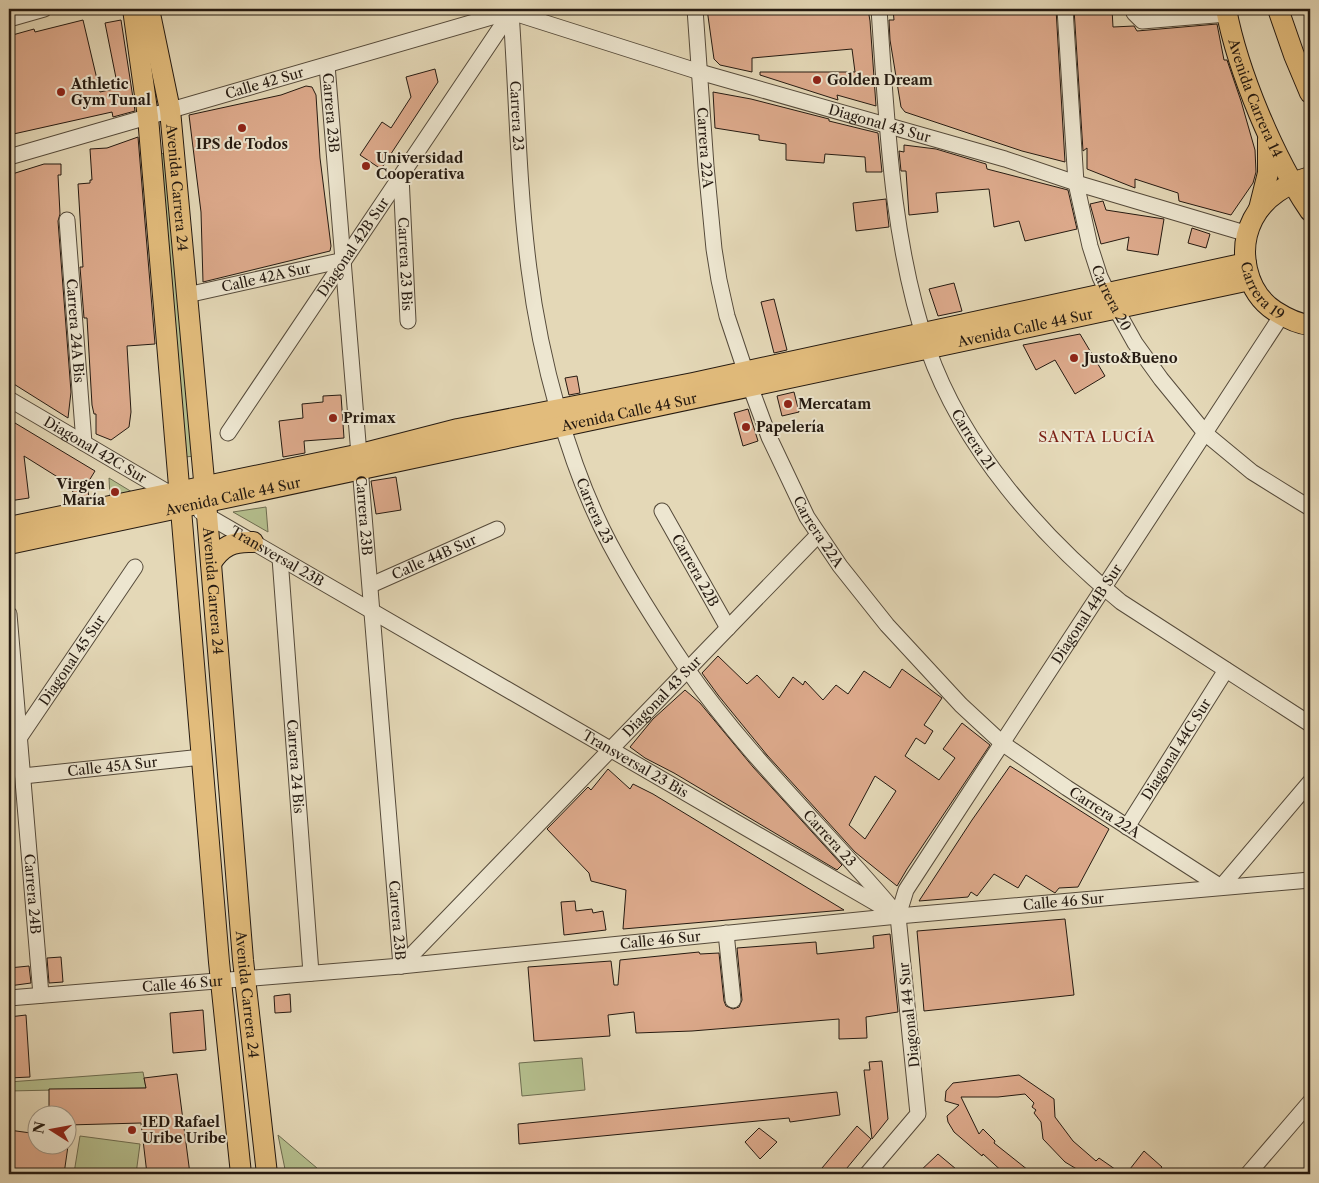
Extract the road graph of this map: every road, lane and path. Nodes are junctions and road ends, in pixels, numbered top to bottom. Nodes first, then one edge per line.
1 (44, 9) edge
2 (133, 9) edge
3 (149, 9) edge
4 (695, 9) edge
5 (879, 9) edge
6 (1065, 9) edge
7 (1278, 9) edge
8 (516, 10) edge
9 (1227, 12) edge
10 (1134, 13) dead end
11 (9, 19) edge
12 (327, 65) junction
13 (700, 72) junction
14 (1310, 92) edge
15 (170, 110) junction
16 (148, 117) junction
17 (889, 126) junction
18 (1267, 130) junction
19 (9, 157) edge
20 (401, 176) junction
21 (1302, 180) edge
22 (1076, 183) junction
23 (1259, 209) junction
24 (1310, 211) edge
25 (68, 220) dead end
26 (1248, 234) junction
27 (344, 260) junction
28 (1248, 271) junction
29 (187, 294) junction
30 (1112, 301) junction
31 (1282, 315) junction
32 (408, 321) dead end
33 (1310, 325) edge
34 (926, 341) junction
35 (748, 379) junction
36 (9, 399) edge
37 (561, 418) junction
38 (228, 433) dead end
39 (1206, 434) junction
40 (84, 443) junction
41 (361, 462) junction
42 (190, 500) junction
43 (1310, 508) edge
44 (662, 510) dead end
45 (9, 528) edge
46 (497, 529) dead end
47 (818, 535) junction
48 (253, 542) junction
49 (9, 544) edge
50 (280, 558) junction
51 (211, 564) junction
52 (135, 567) dead end
53 (371, 586) junction
54 (1104, 588) junction
55 (373, 613) junction
56 (9, 614) edge
57 (728, 628) junction
58 (688, 670) junction
59 (1226, 670) junction
60 (1310, 724) edge
61 (19, 738) junction
62 (1002, 743) junction
63 (610, 750) junction
64 (9, 753) edge
65 (202, 757) junction
66 (22, 776) junction
67 (1310, 782) edge
68 (1127, 827) junction
69 (1310, 880) edge
70 (1221, 887) junction
71 (898, 916) junction
72 (726, 933) junction
73 (401, 966) junction
74 (312, 973) junction
75 (245, 979) junction
76 (220, 981) junction
77 (41, 996) junction
78 (9, 998) edge
79 (733, 1000) dead end
80 (1310, 1102) edge
81 (241, 1174) edge
82 (267, 1174) edge
83 (867, 1174) edge
84 (1248, 1174) edge

1 - 11 street
2 - 16 main road, Avenida Carrera 24
3 - 15 main road, Avenida Carrera 24
4 - 13 street, Carrera 22A
5 - 17 street, Carrera 21
6 - 22 street, Carrera 20
7 - 14 main road
8 - 12 street, Calle 42 Sur
8 - 13 street, Diagonal 43 Sur
8 - 20 street, Diagonal 42B Sur
8 - 37 street, Carrera 23
9 - 10 street
9 - 18 main road, Avenida Carrera 14
12 - 15 street, Calle 42 Sur
12 - 27 street, Carrera 23B
13 - 17 street, Diagonal 43 Sur
13 - 35 street, Carrera 22A
15 - 16 street, Calle 42 Sur
15 - 29 main road, Avenida Carrera 24
16 - 19 street, Calle 42 Sur
16 - 42 main road, Avenida Carrera 24
17 - 22 street, Diagonal 43 Sur
17 - 34 street, Carrera 21
18 - 21 main road, Avenida Carrera 14
18 - 23 main road, Carrera 19
20 - 27 street, Diagonal 42B Sur
20 - 32 street, Carrera 23 Bis
21 - 23 main road
21 - 24 main road, Avenida Carrera 14
22 - 26 street, Diagonal 43 Sur
22 - 30 street, Carrera 20
23 - 26 main road, Carrera 19
25 - 40 street, Carrera 24A Bis
26 - 28 main road, Carrera 19
27 - 29 street, Calle 42A Sur
27 - 38 street, Diagonal 42B Sur
27 - 41 street, Carrera 23B
28 - 30 main road, Avenida Calle 44 Sur
28 - 31 main road, Carrera 19
29 - 42 main road, Avenida Carrera 24
30 - 34 main road, Avenida Calle 44 Sur
30 - 39 street, Carrera 20
31 - 33 main road, Carrera 19
31 - 39 street, Diagonal 44B Sur
34 - 35 main road, Avenida Calle 44 Sur
34 - 54 street, Carrera 21
35 - 37 main road, Avenida Calle 44 Sur
35 - 47 street, Carrera 22A
36 - 40 street, Diagonal 42C Sur
37 - 41 main road, Avenida Calle 44 Sur
37 - 58 street, Carrera 23
39 - 43 street, Carrera 20
39 - 54 street, Diagonal 44B Sur
40 - 42 street, Diagonal 42C Sur
41 - 42 main road, Avenida Calle 44 Sur
41 - 53 street, Carrera 23B
42 - 45 main road, Avenida Calle 44 Sur
42 - 48 street, Transversal 23B
42 - 49 main road, Avenida Calle 44 Sur
42 - 51 main road, Avenida Carrera 24
42 - 65 main road, Avenida Carrera 24
44 - 57 street, Carrera 22B
46 - 53 street, Calle 44B Sur
47 - 57 street, Diagonal 43 Sur
47 - 62 street, Carrera 22A
48 - 50 street, Transversal 23B
48 - 51 main road
50 - 55 street, Transversal 23B
50 - 74 street, Carrera 24 Bis
51 - 75 main road, Avenida Carrera 24
52 - 61 street, Diagonal 45 Sur
53 - 55 street, Carrera 23B
54 - 59 street, Carrera 21
54 - 62 street, Diagonal 44B Sur
55 - 63 street, Transversal 23 Bis
55 - 73 street, Carrera 23B
56 - 61 street, Carrera 24B
57 - 58 street, Diagonal 43 Sur
58 - 63 street, Diagonal 43 Sur
58 - 71 street, Carrera 23
59 - 60 street, Carrera 21
59 - 68 street, Diagonal 44C Sur
61 - 64 street, Diagonal 45 Sur
61 - 66 street, Carrera 24B
62 - 68 street, Carrera 22A
62 - 71 street, Diagonal 44B Sur
63 - 71 street, Transversal 23 Bis
63 - 73 street, Diagonal 43 Sur
65 - 66 street, Calle 45A Sur
65 - 76 main road, Avenida Carrera 24
66 - 77 street, Carrera 24B
67 - 70 street
68 - 70 street, Carrera 22A
69 - 70 street, Calle 46 Sur
70 - 71 street, Calle 46 Sur
71 - 72 street, Calle 46 Sur
71 - 83 street, Diagonal 44 Sur
72 - 73 street, Calle 46 Sur
72 - 79 street
73 - 74 street, Calle 46 Sur
74 - 75 street, Calle 46 Sur
75 - 76 street, Calle 46 Sur
75 - 82 main road, Avenida Carrera 24
76 - 77 street, Calle 46 Sur
76 - 81 main road, Avenida Carrera 24
77 - 78 street, Calle 46 Sur
80 - 84 street

